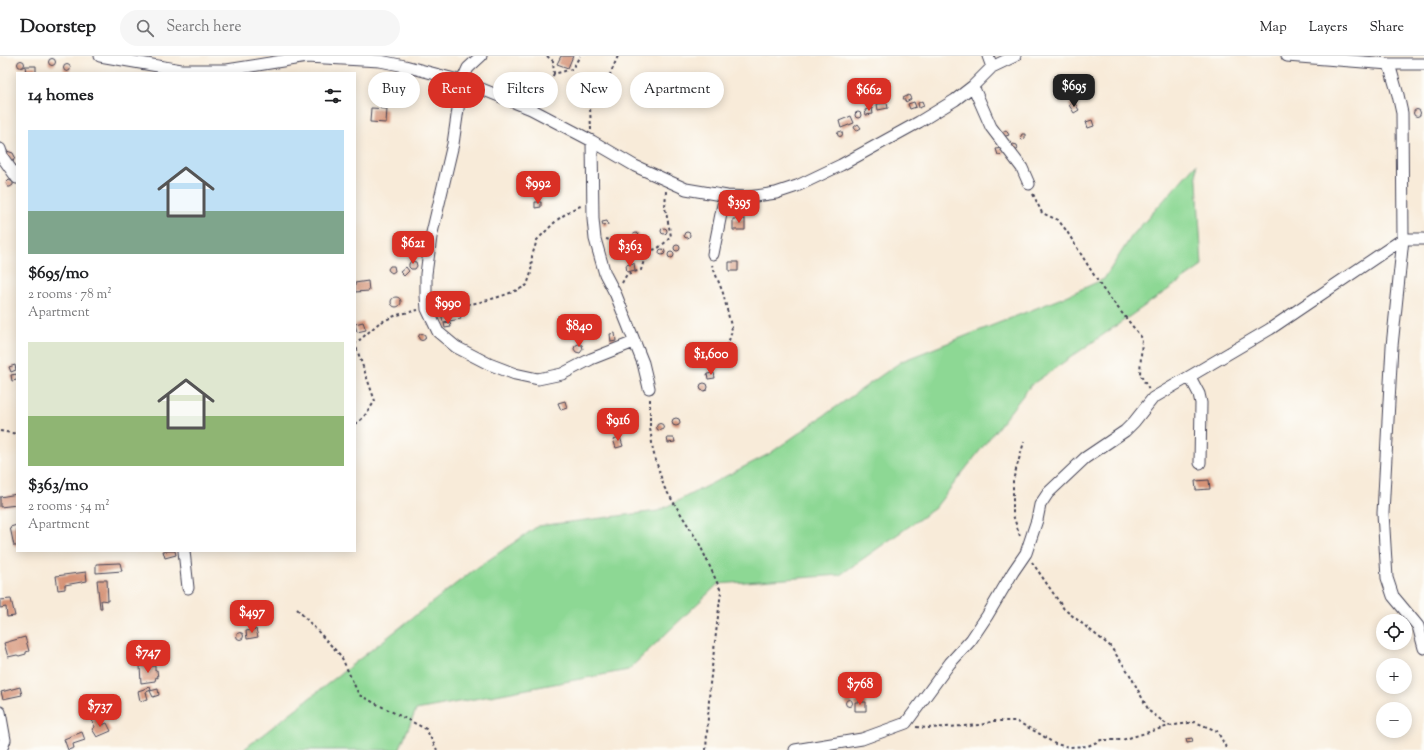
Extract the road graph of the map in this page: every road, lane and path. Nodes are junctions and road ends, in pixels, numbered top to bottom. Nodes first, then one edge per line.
1 (100, 56) edge
2 (481, 56) edge
3 (547, 56) edge
4 (580, 56) edge
5 (618, 56) edge
6 (988, 56) edge
7 (1015, 56) edge
8 (1286, 56) edge
9 (1389, 64) junction
10 (1424, 64) edge
11 (992, 67) junction
12 (428, 72) edge
13 (466, 72) edge
14 (554, 72) edge
15 (558, 73) edge
16 (973, 86) junction
17 (485, 90) edge
18 (458, 108) edge
19 (531, 109) joint
20 (592, 141) junction
21 (0, 149) edge
22 (16, 177) edge
23 (668, 182) junction
24 (1029, 184) joint
25 (727, 196) junction
26 (593, 200) junction
27 (1403, 239) junction
28 (1424, 239) edge
29 (595, 240) junction
30 (648, 250) junction
31 (713, 254) joint
32 (616, 295) junction
33 (427, 308) junction
34 (634, 342) junction
35 (356, 343) edge
36 (356, 347) edge
37 (711, 366) dead end
38 (1190, 377) junction
39 (650, 388) joint
40 (1153, 398) junction
41 (356, 423) edge
42 (0, 431) edge
43 (16, 434) edge
44 (1024, 442) dead end
45 (1200, 463) dead end
46 (184, 552) edge
47 (1026, 553) junction
48 (188, 588) dead end
49 (297, 609) dead end
50 (1424, 648) edge
51 (0, 712) edge
52 (906, 722) junction
53 (1169, 726) junction
54 (1068, 749) edge
55 (1, 750) edge
56 (437, 750) edge
57 (706, 750) edge
58 (795, 750) edge
59 (1226, 750) edge

1 - 12 street
2 - 13 street
3 - 14 path
4 - 15 path
5 - 20 path
6 - 11 street
7 - 11 street
8 - 9 street
9 - 10 street
9 - 27 street
11 - 16 street
16 - 24 street
16 - 25 street
17 - 19 street
18 - 33 street
19 - 20 street
20 - 23 street
20 - 26 street
21 - 22 street
23 - 25 street
23 - 30 path
24 - 40 path
25 - 31 street
26 - 29 street
26 - 33 path
27 - 28 street
27 - 38 street
27 - 50 street
29 - 30 path
29 - 32 street
30 - 32 path
31 - 37 path
32 - 34 street
33 - 34 street
33 - 35 path
34 - 39 street
36 - 41 path
38 - 40 street
38 - 45 street
39 - 57 path
40 - 47 street
42 - 43 path
44 - 47 path
46 - 48 street
47 - 52 street
47 - 53 path
49 - 56 path
51 - 55 street
52 - 54 path
52 - 58 street
53 - 54 path
53 - 59 path

